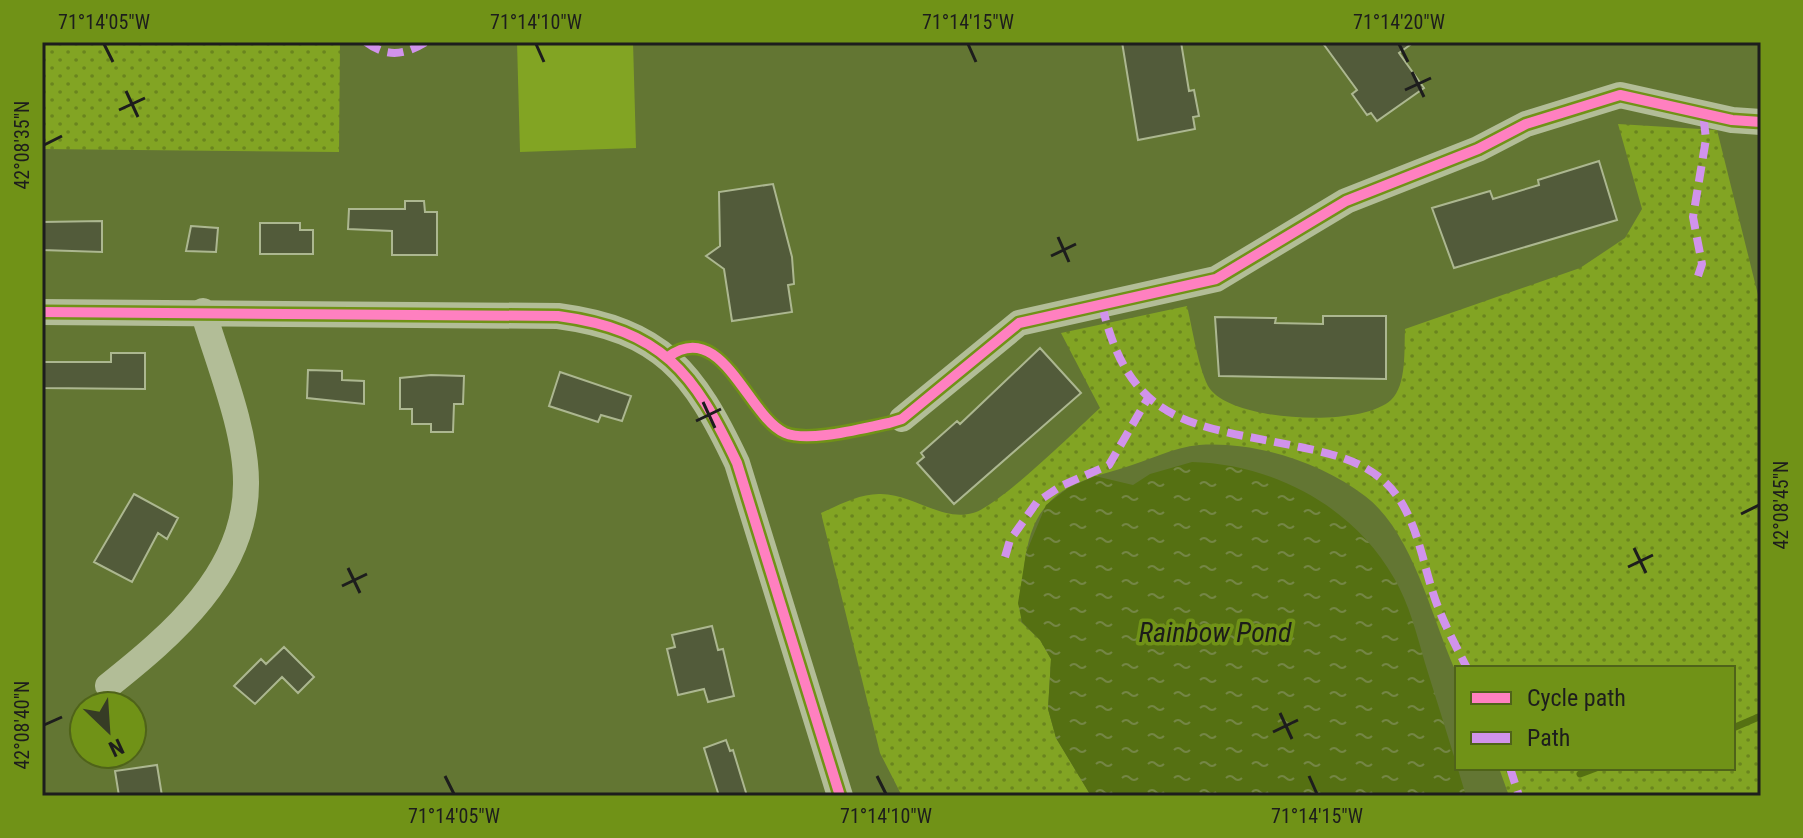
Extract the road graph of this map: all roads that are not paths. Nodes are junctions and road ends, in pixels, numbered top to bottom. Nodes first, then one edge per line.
1 (1761, 122) edge
2 (203, 311) junction
3 (42, 312) edge
4 (902, 419) dead end
5 (108, 686) dead end
6 (840, 796) edge

1 - 4 street
2 - 3 street
2 - 5 street
2 - 6 street

